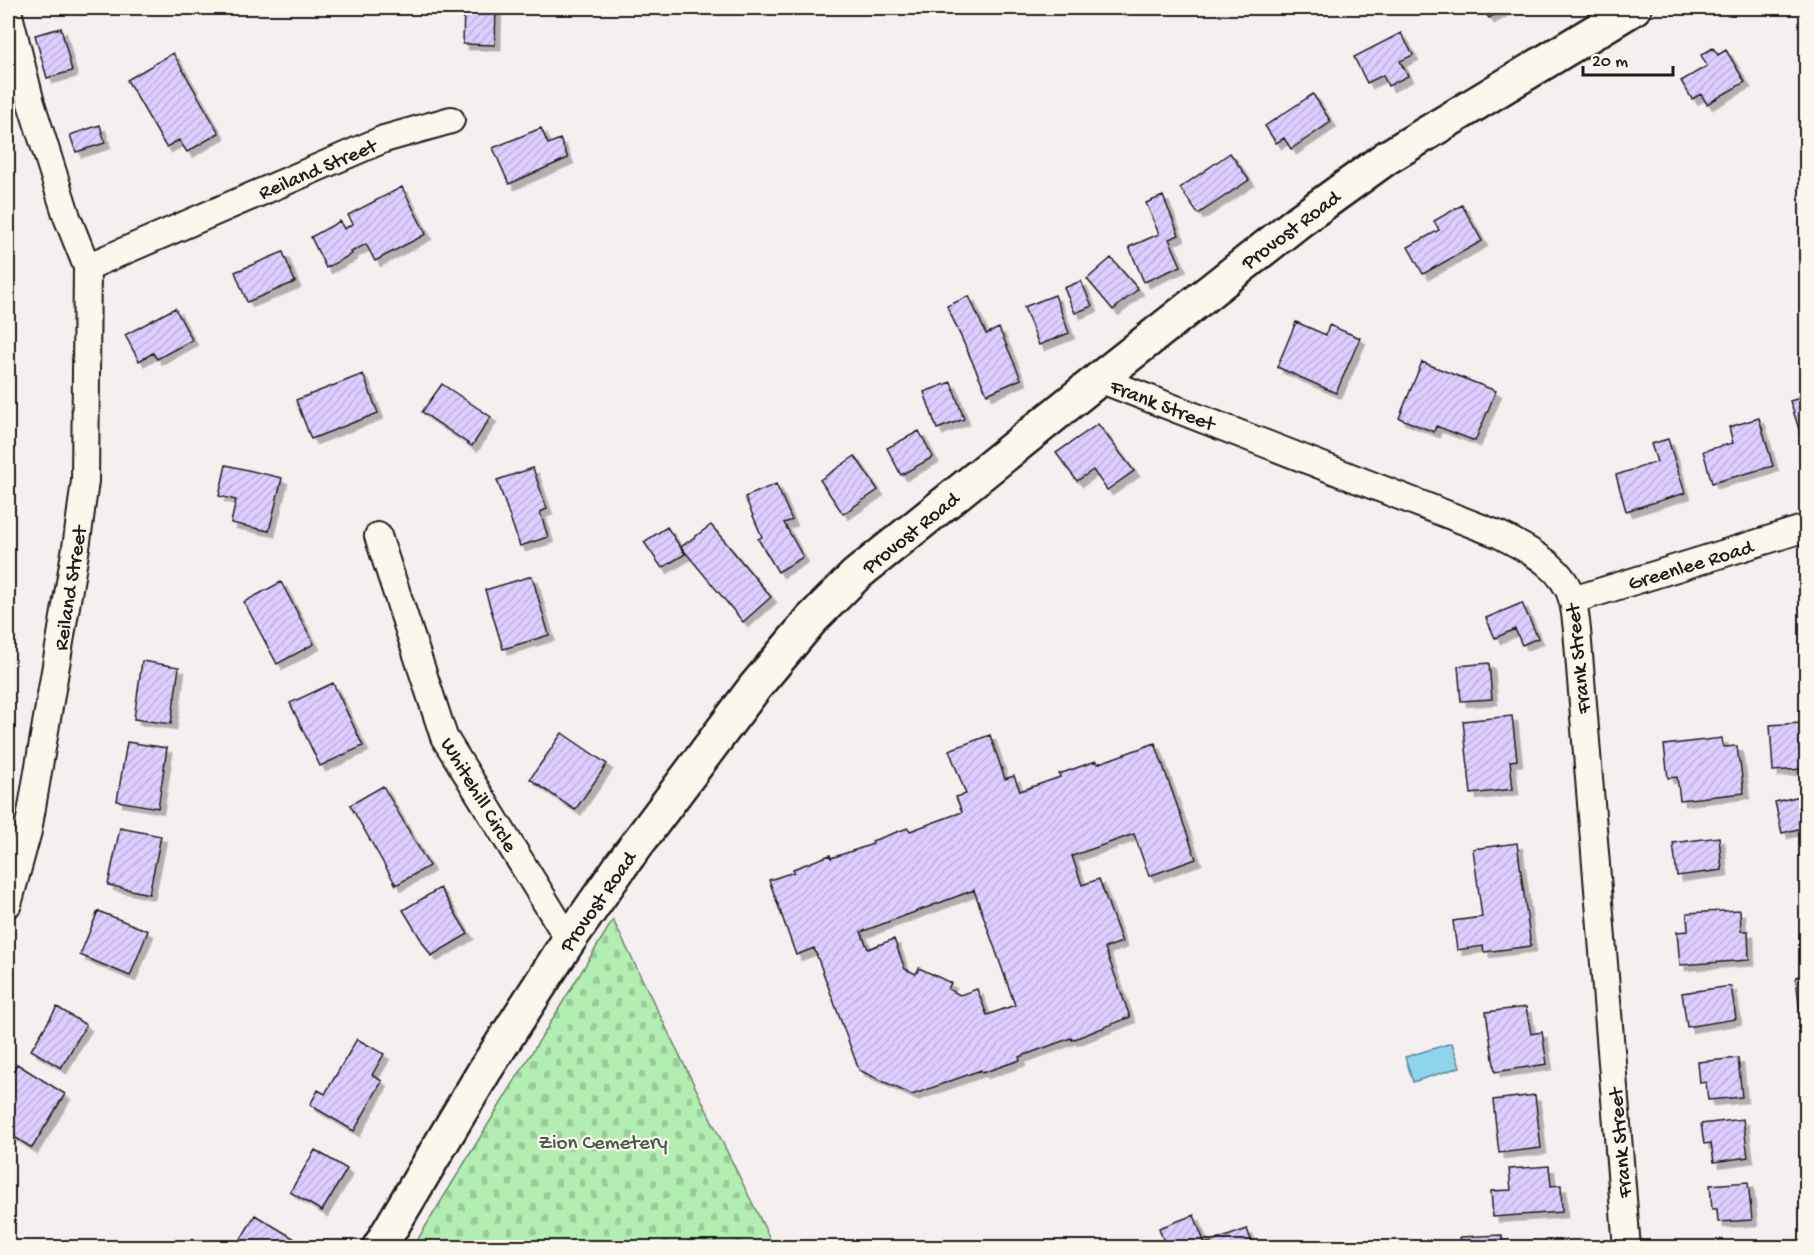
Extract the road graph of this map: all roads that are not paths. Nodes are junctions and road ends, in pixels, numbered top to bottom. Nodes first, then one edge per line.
1 (1634, 8) edge
2 (9, 15) dead end
3 (451, 120) dead end
4 (87, 267) junction
5 (1099, 379) junction
6 (1806, 528) edge
7 (378, 536) dead end
8 (1573, 600) junction
9 (8, 904) edge
10 (569, 940) junction
11 (379, 1248) edge
12 (1627, 1248) edge

1 - 5 street, Provost Road
2 - 4 street, Reiland Street
3 - 4 street, Reiland Street
4 - 9 street, Reiland Street
5 - 8 street, Frank Street
5 - 10 street, Provost Road
6 - 8 street, Greenlee Road
7 - 10 street, Whitehill Circle
8 - 12 street, Frank Street
10 - 11 street, Provost Road

